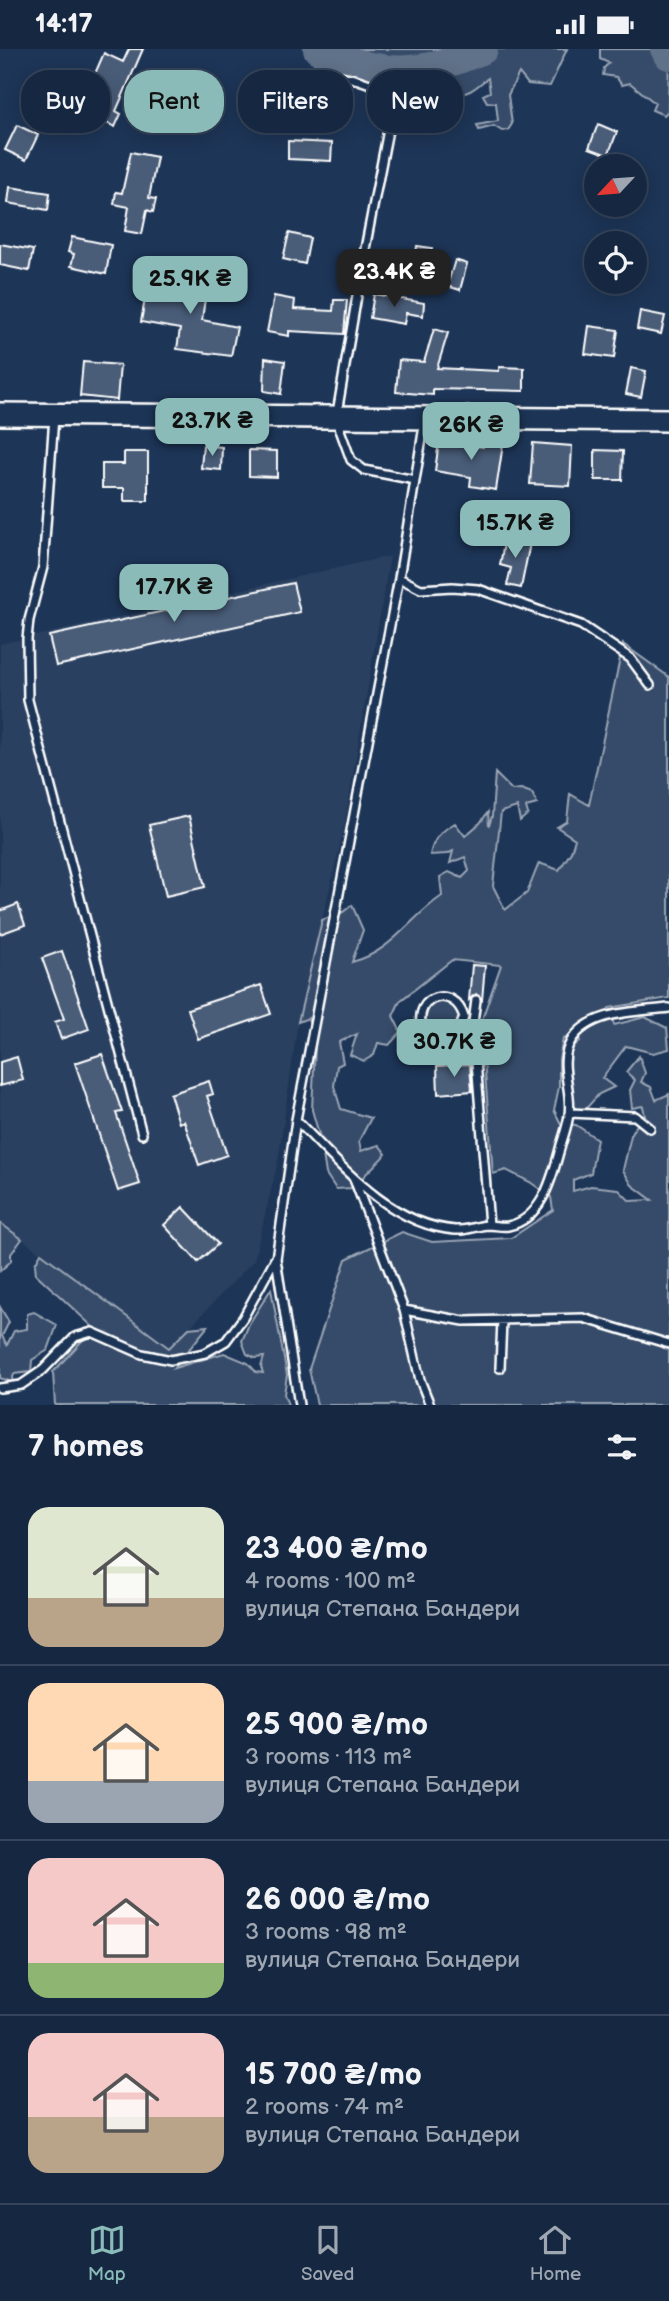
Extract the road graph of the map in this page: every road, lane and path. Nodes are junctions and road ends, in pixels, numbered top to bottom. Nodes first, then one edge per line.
1 (353, 79) edge
2 (0, 414) edge
3 (54, 414) junction
4 (336, 419) junction
5 (425, 419) junction
6 (669, 420) edge
7 (415, 480) junction
8 (399, 578) junction
9 (650, 685) dead end
10 (476, 1000) dead end
11 (669, 1009) edge
12 (473, 1032) junction
13 (458, 1033) junction
14 (570, 1113) junction
15 (296, 1120) junction
16 (650, 1128) dead end
17 (142, 1134) dead end
18 (354, 1179) junction
19 (489, 1225) junction
20 (276, 1259) junction
21 (404, 1310) junction
22 (502, 1320) junction
23 (669, 1344) edge
24 (500, 1368) dead end
25 (0, 1388) edge
26 (299, 1405) edge
27 (430, 1405) edge

1 - 4 lane
2 - 3 main road
3 - 4 main road
3 - 17 lane
4 - 5 main road
4 - 7 lane
5 - 6 main road
5 - 7 lane
7 - 8 lane
8 - 9 lane
8 - 15 lane
10 - 12 lane
11 - 14 lane
12 - 13 lane
12 - 19 lane
13 - 13 lane
14 - 16 lane
14 - 19 lane
15 - 18 lane
15 - 20 lane
18 - 19 lane
18 - 21 lane
20 - 25 lane
20 - 26 lane
21 - 22 lane
21 - 27 lane
22 - 23 lane
22 - 24 lane

